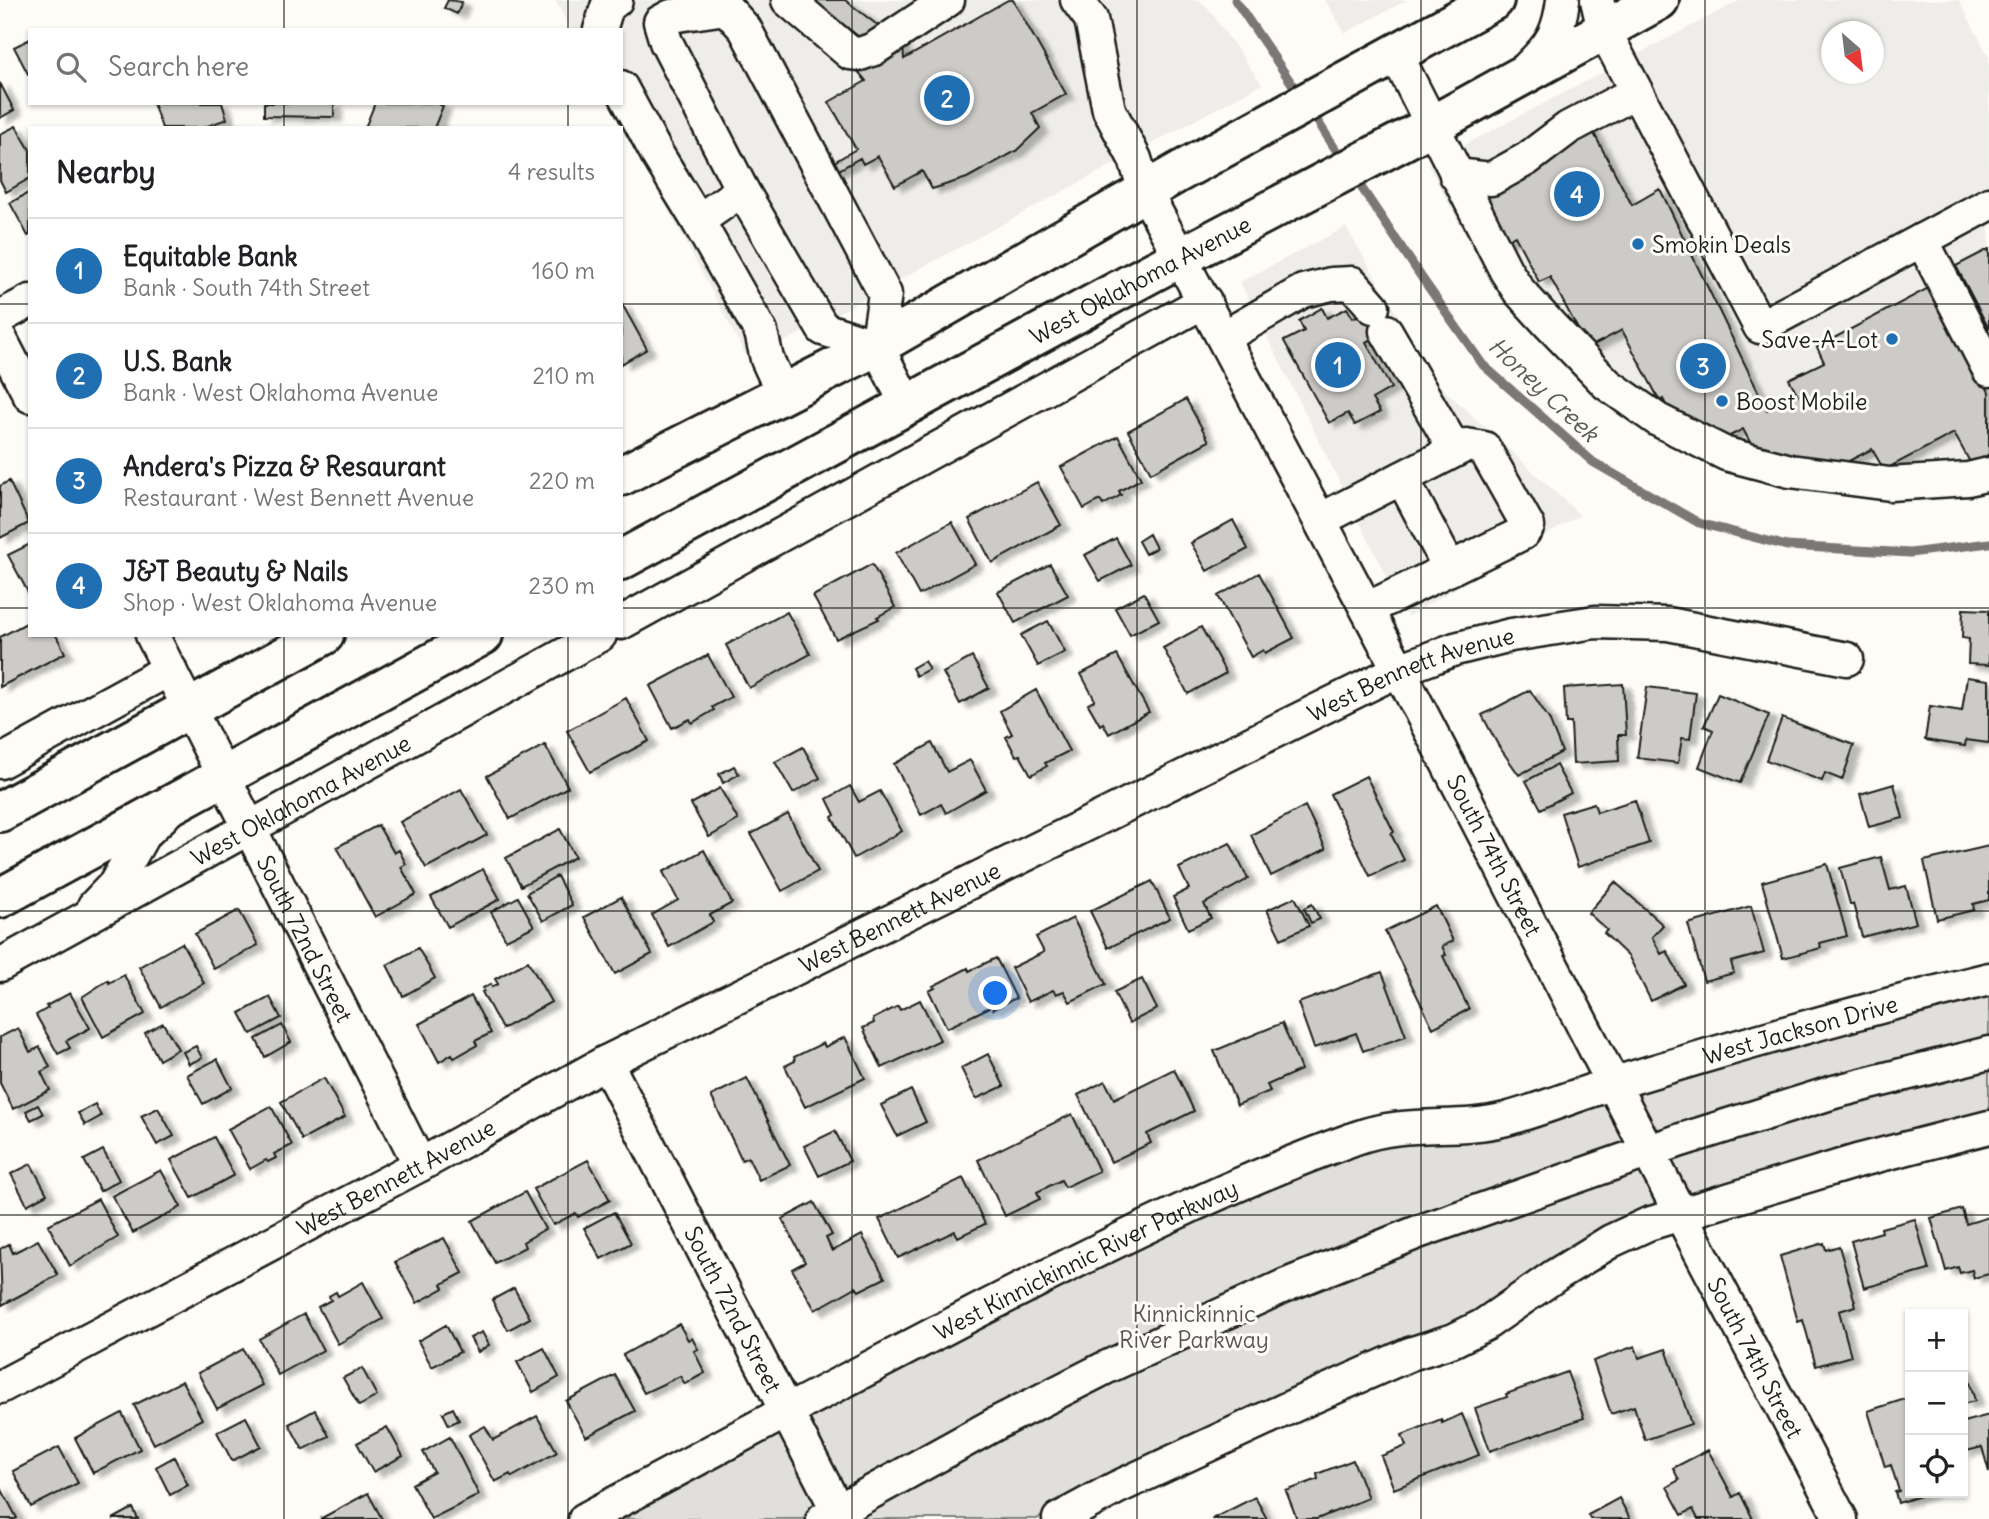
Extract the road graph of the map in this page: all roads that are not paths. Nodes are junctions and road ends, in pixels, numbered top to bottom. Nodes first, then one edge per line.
1 (616, 0) edge
2 (788, 0) edge
3 (948, 0) edge
4 (1077, 0) edge
5 (1563, 0) edge
6 (1659, 0) edge
7 (1481, 3) edge
8 (659, 11) edge
9 (1606, 13) edge
10 (601, 28) edge
11 (1395, 52) junction
12 (1516, 80) junction
13 (623, 91) edge
14 (1636, 92) junction
15 (1416, 134) junction
16 (1456, 175) junction
17 (742, 190) junction
18 (1145, 191) junction
19 (1989, 204) edge
20 (698, 221) junction
21 (1922, 240) junction
22 (1181, 257) junction
23 (1205, 301) junction
24 (28, 302) edge
25 (0, 317) edge
26 (1224, 337) junction
27 (0, 338) edge
28 (877, 346) junction
29 (1989, 370) edge
30 (28, 392) edge
31 (783, 394) junction
32 (907, 405) junction
33 (1455, 450) junction
34 (1989, 474) edge
35 (623, 475) edge
36 (1402, 478) junction
37 (1320, 520) junction
38 (623, 559) edge
39 (1450, 569) junction
40 (1367, 609) junction
41 (623, 622) edge
42 (153, 637) edge
43 (320, 637) edge
44 (478, 637) edge
45 (596, 637) edge
46 (1847, 659) dead end
47 (170, 669) junction
48 (1399, 670) junction
49 (190, 708) junction
50 (0, 763) edge
51 (82, 767) junction
52 (224, 775) junction
53 (179, 800) junction
54 (0, 812) edge
55 (250, 828) junction
56 (0, 898) edge
57 (78, 922) junction
58 (0, 965) edge
59 (1989, 979) edge
60 (1989, 1053) edge
61 (606, 1062) junction
62 (1613, 1084) junction
63 (1989, 1127) edge
64 (1648, 1151) junction
65 (420, 1165) junction
66 (1681, 1214) junction
67 (0, 1387) edge
68 (786, 1410) junction
69 (834, 1516) edge
70 (585, 1519) edge
71 (1059, 1519) edge
72 (1841, 1519) edge

1 - 10 street
2 - 3 street
4 - 18 street, South 74th Street
5 - 12 street
6 - 9 main road, West Oklahoma Avenue
7 - 11 main road
8 - 17 street
8 - 28 street
9 - 12 main road, West Oklahoma Avenue
9 - 14 street
11 - 15 street
11 - 18 main road
12 - 15 main road, West Oklahoma Avenue
13 - 20 street
14 - 16 street
14 - 21 street
15 - 16 street
15 - 22 main road, West Oklahoma Avenue
16 - 34 street
17 - 20 street
17 - 28 street
18 - 22 street, South 74th Street
18 - 28 main road
19 - 21 street
20 - 31 street
21 - 29 street
22 - 23 street, South 74th Street
22 - 32 main road, West Oklahoma Avenue
23 - 26 street, South 74th Street
23 - 41 street
24 - 25 street
26 - 33 street
26 - 37 street, South 74th Street
27 - 30 street
28 - 31 main road
28 - 32 street
31 - 35 main road
32 - 38 main road, West Oklahoma Avenue
33 - 36 street
33 - 39 street
36 - 37 street
36 - 39 street
37 - 40 street, South 74th Street
39 - 40 street
40 - 48 street, South 74th Street
42 - 47 street, South 72nd Street
43 - 49 main road
44 - 52 main road
45 - 55 street, West Oklahoma Avenue
46 - 48 street, West Bennett Avenue
47 - 49 street, South 72nd Street
47 - 50 street
48 - 61 street, West Bennett Avenue
48 - 62 street, South 74th Street
49 - 51 main road
49 - 52 street, South 72nd Street
50 - 51 street
51 - 54 main road
52 - 53 main road
52 - 55 street, South 72nd Street
53 - 56 main road
53 - 57 street
55 - 57 street, West Oklahoma Avenue
55 - 65 street, South 72nd Street
57 - 58 street, West Oklahoma Avenue
59 - 62 street, West Jackson Drive
60 - 64 street
61 - 65 street, West Bennett Avenue
61 - 68 street, South 72nd Street
62 - 64 street, South 74th Street
62 - 68 street, West Kinnickinnic River Parkway
63 - 66 street
64 - 66 street, South 74th Street
64 - 69 street
65 - 67 street, West Bennett Avenue
66 - 71 street
66 - 72 street, South 74th Street
68 - 69 street, South 72nd Street
68 - 70 street, West Kinnickinnic River Parkway

